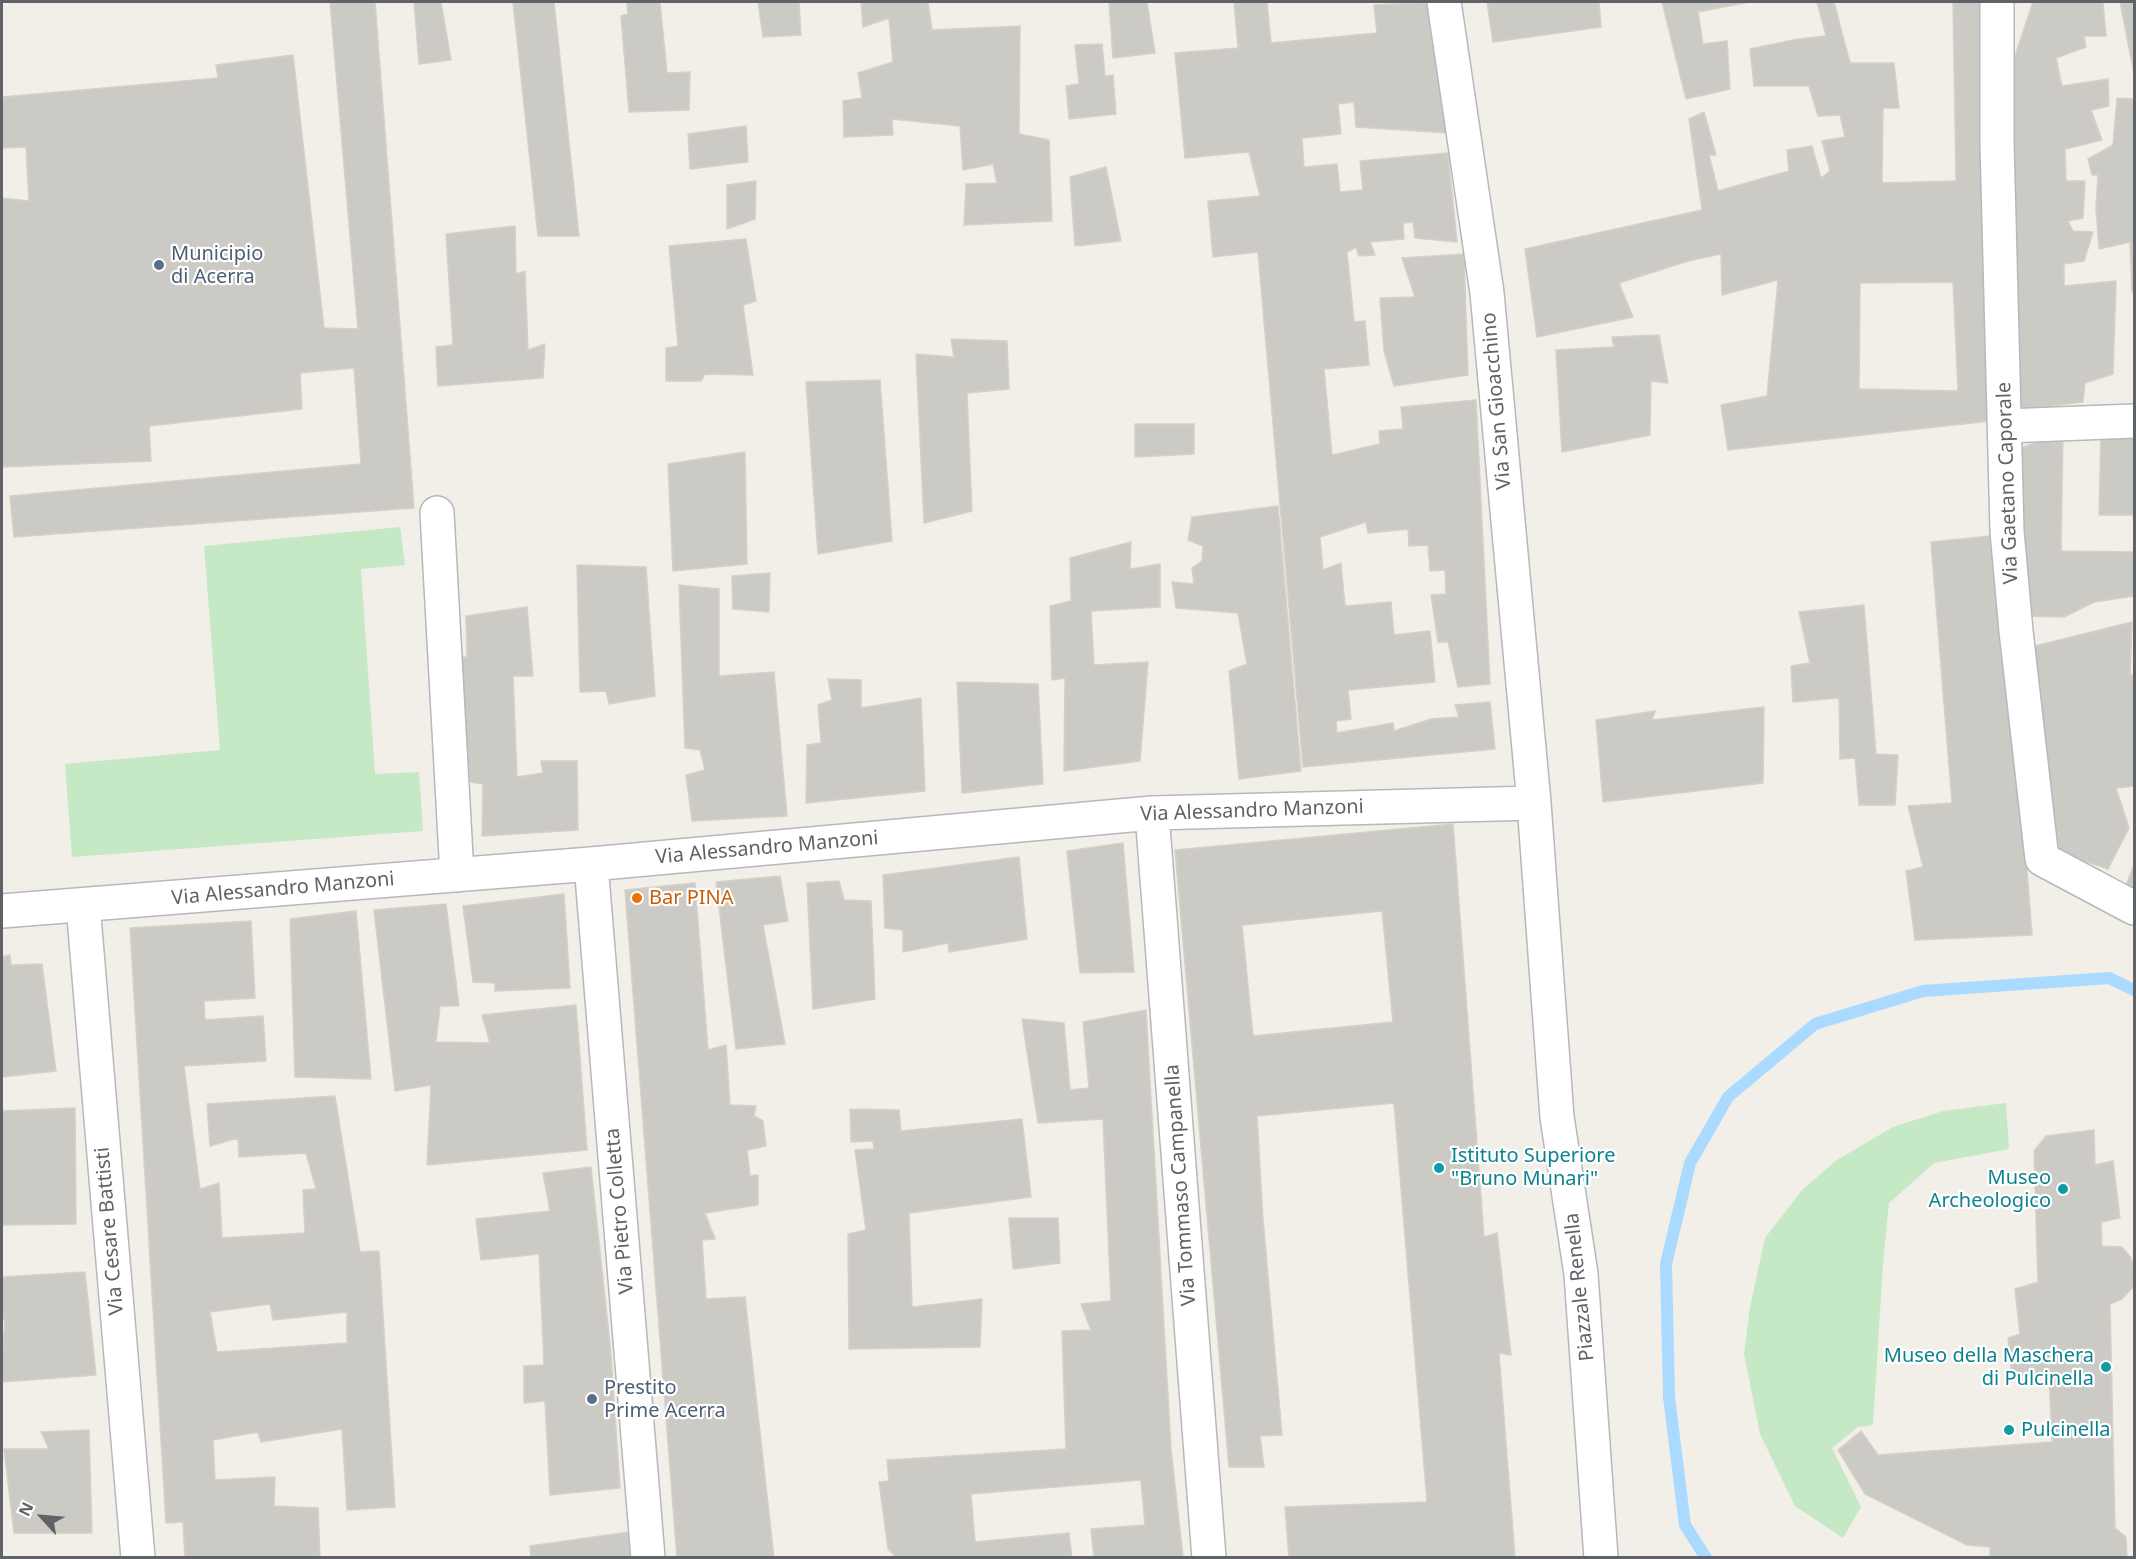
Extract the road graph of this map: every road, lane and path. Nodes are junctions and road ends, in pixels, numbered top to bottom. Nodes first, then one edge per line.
1 (1444, 2) edge
2 (1997, 2) edge
3 (2134, 421) edge
4 (2006, 426) junction
5 (437, 513) dead end
6 (1534, 803) junction
7 (1152, 813) junction
8 (591, 864) junction
9 (457, 875) junction
10 (83, 905) junction
11 (2134, 908) edge
12 (2, 911) edge
13 (138, 1557) edge
14 (648, 1557) edge
15 (1209, 1557) edge
16 (1601, 1557) edge

1 - 6 street, Via San Gioacchino
2 - 4 street, Via Gaetano Caporale
3 - 4 street
4 - 11 street, Via Gaetano Caporale
5 - 9 street
6 - 7 street, Via Alessandro Manzoni
6 - 16 street, Piazzale Renella
7 - 8 street, Via Alessandro Manzoni
7 - 15 street, Via Tommaso Campanella
8 - 9 street, Via Alessandro Manzoni
8 - 14 street, Via Pietro Colletta
9 - 10 street, Via Alessandro Manzoni
10 - 12 street, Via Alessandro Manzoni
10 - 13 street, Via Cesare Battisti

